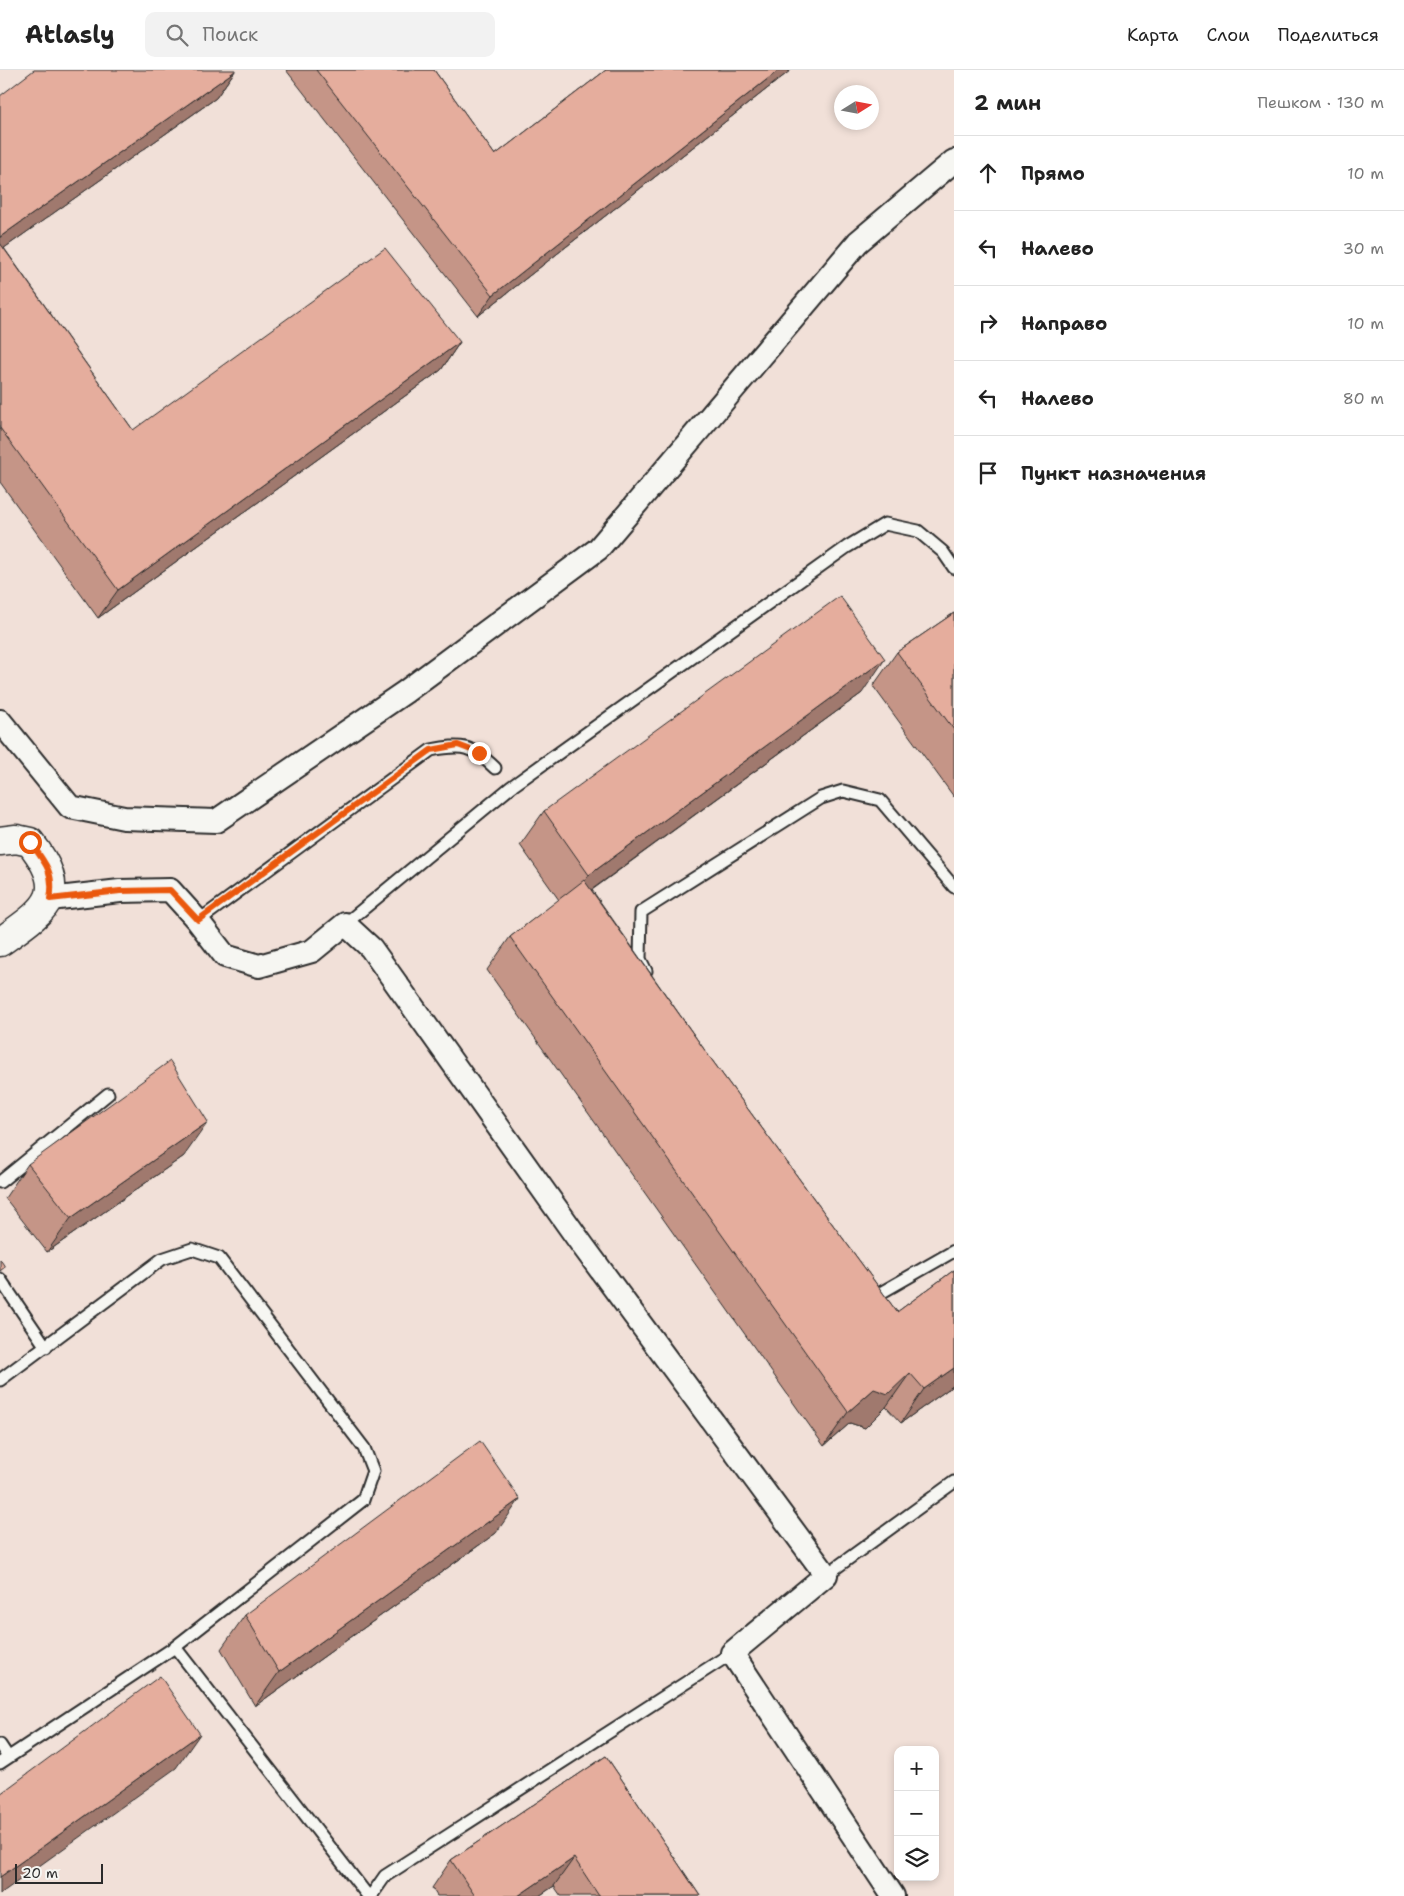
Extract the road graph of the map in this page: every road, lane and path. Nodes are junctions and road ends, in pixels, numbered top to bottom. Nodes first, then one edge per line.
1 (954, 161) edge
2 (954, 568) edge
3 (0, 721) edge
4 (495, 768) dead end
5 (0, 841) edge
6 (954, 887) edge
7 (50, 899) junction
8 (198, 920) junction
9 (345, 924) junction
10 (0, 942) edge
11 (652, 985) edge
12 (108, 1094) dead end
13 (0, 1182) edge
14 (954, 1251) edge
15 (0, 1279) edge
16 (865, 1281) edge
17 (46, 1347) junction
18 (0, 1380) edge
19 (954, 1482) edge
20 (826, 1575) junction
21 (175, 1647) junction
22 (732, 1653) junction
23 (0, 1745) edge
24 (4, 1760) edge
25 (370, 1896) edge
26 (893, 1896) edge

1 - 3 street
2 - 9 lane
4 - 8 lane
5 - 7 street
6 - 11 lane
7 - 8 street
7 - 10 street
8 - 9 street
9 - 20 street
12 - 13 lane
14 - 16 lane
15 - 17 lane
17 - 18 lane
17 - 21 lane
19 - 20 lane
20 - 22 street
21 - 24 lane
21 - 25 lane
22 - 25 lane
22 - 26 street
23 - 24 lane

